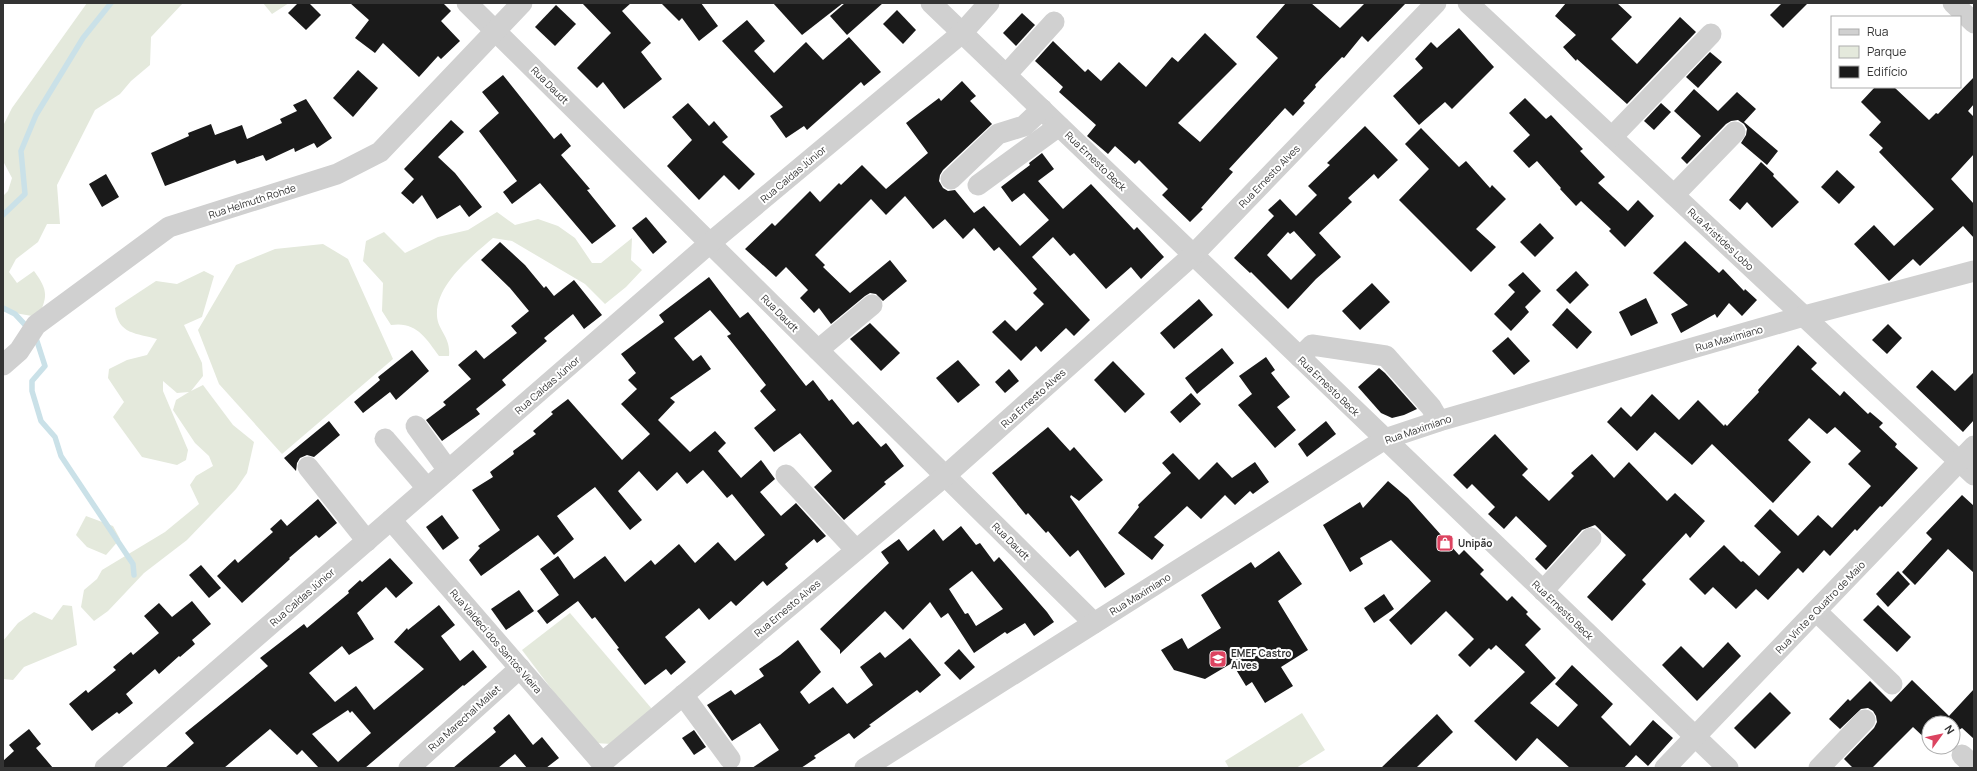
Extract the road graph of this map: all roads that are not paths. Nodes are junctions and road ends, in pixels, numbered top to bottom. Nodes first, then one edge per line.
1 (467, 3) edge
2 (522, 3) edge
3 (931, 3) edge
4 (989, 3) edge
5 (1436, 3) edge
6 (1468, 3) edge
7 (1953, 3) edge
8 (1054, 22) dead end
9 (1974, 23) edge
10 (496, 32) junction
11 (962, 33) junction
12 (1711, 34) dead end
13 (1006, 75) junction
14 (1042, 109) junction
15 (1059, 126) junction
16 (1734, 132) dead end
17 (1612, 137) junction
18 (951, 178) dead end
19 (978, 185) dead end
20 (1674, 195) junction
21 (710, 243) junction
22 (1193, 255) junction
23 (1974, 271) edge
24 (872, 305) dead end
25 (1804, 316) junction
26 (818, 350) junction
27 (1300, 357) junction
28 (3, 365) edge
29 (1439, 421) junction
30 (416, 426) dead end
31 (385, 439) dead end
32 (1385, 439) junction
33 (1974, 446) edge
34 (308, 468) dead end
35 (1967, 468) edge
36 (448, 470) junction
37 (786, 475) dead end
38 (945, 476) junction
39 (427, 488) junction
40 (391, 520) junction
41 (1591, 538) dead end
42 (367, 541) junction
43 (856, 550) junction
44 (1543, 591) junction
45 (1816, 611) junction
46 (1094, 623) junction
47 (520, 668) junction
48 (1892, 684) dead end
49 (683, 695) junction
50 (1865, 720) dead end
51 (1695, 737) junction
52 (730, 760) dead end
53 (602, 763) joint
54 (105, 768) edge
55 (409, 768) edge
56 (865, 768) edge
57 (1665, 768) edge
58 (1728, 768) edge
59 (1820, 768) edge

1 - 10 street, Rua Daudt
2 - 10 street, Rua Helmuth Rohde
3 - 11 street, Rua Ernesto Beck
4 - 11 street, Rua Caldas Júnior
5 - 22 street, Rua Ernesto Alves
6 - 17 street, Rua Aristides Lobo
7 - 9 street
8 - 13 street
10 - 21 street, Rua Daudt
10 - 28 street, Rua Helmuth Rohde
11 - 13 street, Rua Ernesto Beck
11 - 21 street, Rua Caldas Júnior
12 - 17 street
13 - 14 street, Rua Ernesto Beck
14 - 15 street, Rua Ernesto Beck
14 - 18 street
15 - 19 street
15 - 22 street, Rua Ernesto Beck
16 - 20 street
17 - 20 street, Rua Aristides Lobo
20 - 25 street, Rua Aristides Lobo
21 - 26 street, Rua Daudt
21 - 36 street, Rua Caldas Júnior
22 - 27 street, Rua Ernesto Beck
22 - 38 street, Rua Ernesto Alves
23 - 25 street, Rua Maximiano
24 - 26 street
25 - 29 street, Rua Maximiano
25 - 35 street, Rua Aristides Lobo
26 - 38 street, Rua Daudt
27 - 29 street
27 - 32 street, Rua Ernesto Beck
29 - 32 street, Rua Maximiano
30 - 36 street
31 - 39 street
32 - 44 street, Rua Ernesto Beck
32 - 46 street, Rua Maximiano
33 - 35 street, Rua Vinte e Quatro de Maio
34 - 42 street
35 - 45 street, Rua Vinte e Quatro de Maio
36 - 39 street, Rua Caldas Júnior
37 - 43 street
38 - 43 street, Rua Ernesto Alves
38 - 46 street, Rua Daudt
39 - 40 street, Rua Caldas Júnior
40 - 42 street, Rua Caldas Júnior
40 - 47 street, Rua Valdeci dos Santos Vieira
41 - 44 street
42 - 54 street, Rua Caldas Júnior
43 - 49 street, Rua Ernesto Alves
44 - 51 street, Rua Ernesto Beck
45 - 48 street
45 - 51 street, Rua Vinte e Quatro de Maio
46 - 56 street, Rua Maximiano
47 - 53 street, Rua Valdeci dos Santos Vieira
47 - 55 street, Rua Marechal Mallet
49 - 52 street
49 - 53 street, Rua Ernesto Alves
50 - 59 street
51 - 57 street, Rua Vinte e Quatro de Maio
51 - 58 street, Rua Ernesto Beck

